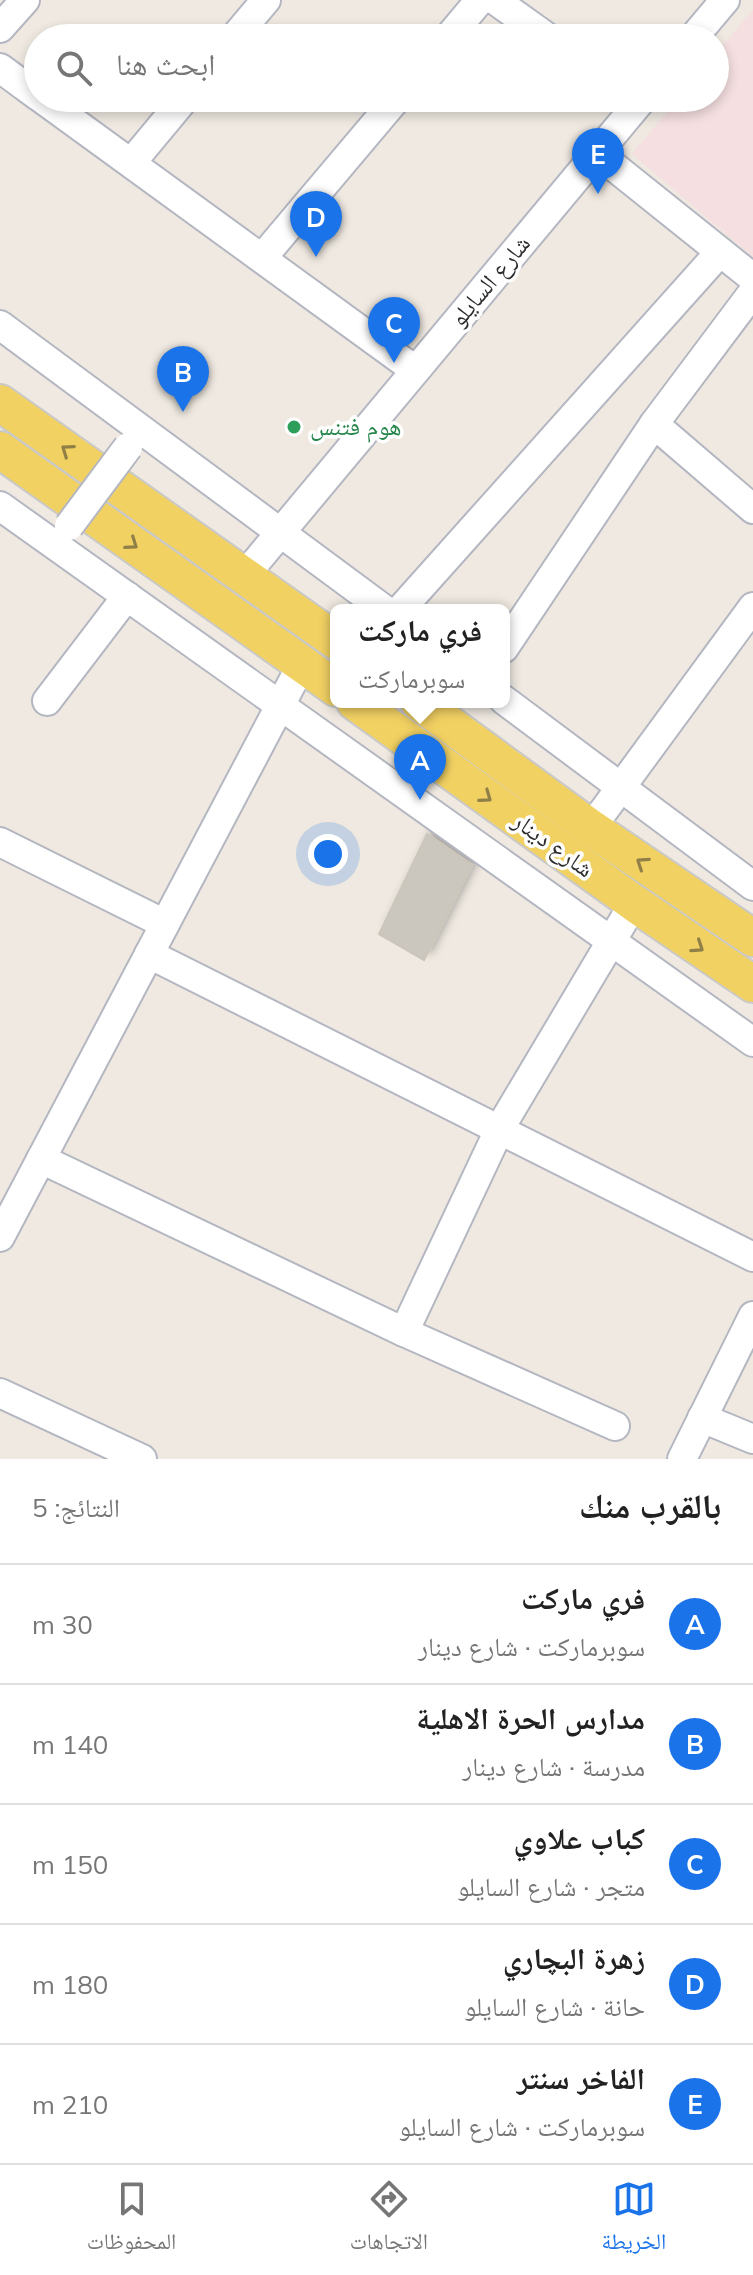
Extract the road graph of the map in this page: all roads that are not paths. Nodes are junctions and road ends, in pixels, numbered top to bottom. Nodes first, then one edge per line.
1 (25, 0) edge
2 (266, 0) edge
3 (480, 0) edge
4 (495, 0) edge
5 (725, 0) edge
6 (246, 24) edge
7 (460, 24) edge
8 (528, 24) edge
9 (705, 24) edge
10 (0, 28) edge
11 (0, 68) edge
12 (24, 85) edge
13 (61, 112) edge
14 (173, 112) edge
15 (385, 112) edge
16 (629, 112) edge
17 (597, 153) junction
18 (131, 163) junction
19 (720, 252) junction
20 (262, 258) junction
21 (753, 278) edge
22 (753, 292) edge
23 (0, 325) edge
24 (415, 370) junction
25 (0, 403) edge
26 (654, 424) junction
27 (128, 447) dead end
28 (0, 450) edge
29 (0, 506) edge
30 (753, 509) edge
31 (69, 526) dead end
32 (281, 531) junction
33 (245, 575) junction
34 (127, 596) junction
35 (377, 604) edge
36 (405, 604) edge
37 (753, 607) edge
38 (330, 637) edge
39 (510, 639) edge
40 (302, 664) junction
41 (330, 684) edge
42 (47, 701) dead end
43 (510, 705) edge
44 (279, 706) junction
45 (363, 708) edge
46 (427, 708) edge
47 (621, 788) junction
48 (591, 828) junction
49 (0, 842) edge
50 (753, 886) edge
51 (634, 903) junction
52 (165, 924) junction
53 (753, 938) edge
54 (612, 943) junction
55 (149, 954) junction
56 (753, 984) edge
57 (753, 1042) edge
58 (500, 1128) junction
59 (41, 1159) junction
60 (0, 1237) edge
61 (753, 1257) edge
62 (753, 1316) edge
63 (404, 1332) junction
64 (0, 1393) edge
65 (702, 1418) junction
66 (615, 1426) dead end
67 (753, 1439) edge
68 (142, 1459) edge
69 (682, 1459) edge

1 - 10 street
2 - 6 street
3 - 7 street
4 - 8 street
5 - 9 street
11 - 12 street
13 - 18 street
14 - 18 street
15 - 20 street
16 - 17 street, شارع السايلو
17 - 19 street
17 - 24 street, شارع السايلو
18 - 20 street
19 - 21 street
19 - 36 street
20 - 24 street
22 - 26 street
23 - 32 street
24 - 32 street, شارع السايلو
33 -> 25 main road
26 - 30 street
26 - 39 street
27 - 31 street, bridge
28 -> 40 main road
29 - 34 street
32 - 33 street, شارع السايلو
32 - 35 street
33 - 38 main road
34 - 42 street
34 - 44 street
37 - 47 street
40 - 41 main road
40 - 44 street
43 - 47 street
44 - 52 street
44 - 54 street
45 -> 51 main road, شارع دينار
46 - 48 main road, شارع دينار
47 - 48 street
47 - 50 street
53 -> 48 main road, شارع دينار
49 - 52 street
51 - 54 street
51 -> 56 main road, شارع دينار
52 - 55 street
54 - 57 street
54 - 58 street
55 - 58 street
55 - 59 street
58 - 61 street
58 - 63 street
59 - 60 street
59 - 63 street
62 - 65 street
63 - 66 street
64 - 68 street
65 - 67 street
65 - 69 street

